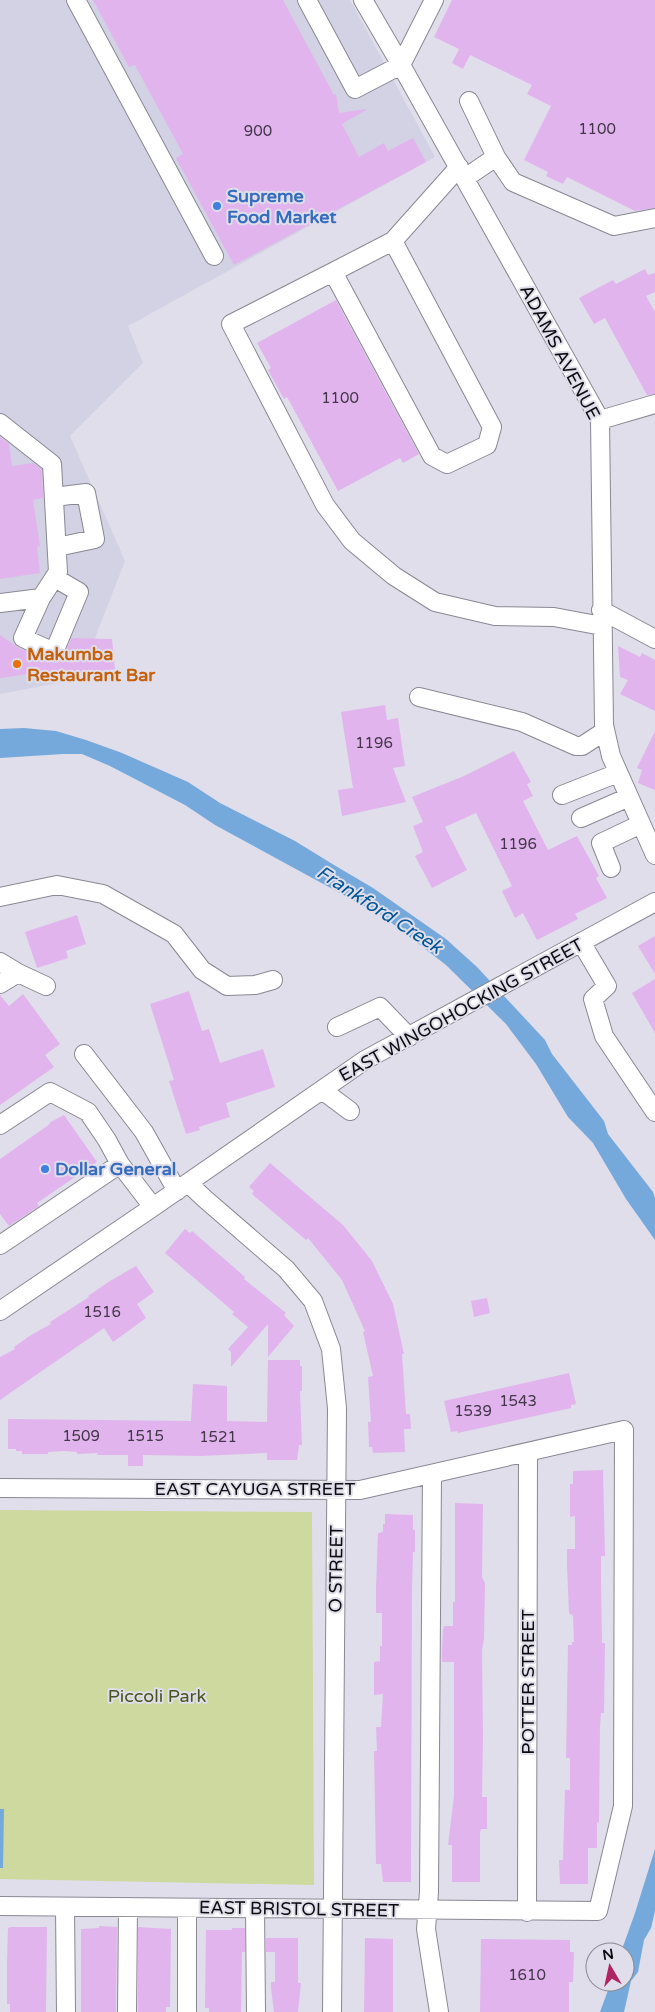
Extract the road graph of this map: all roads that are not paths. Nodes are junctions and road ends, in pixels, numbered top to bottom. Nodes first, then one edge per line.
1 (76, 0) edge
2 (307, 0) edge
3 (363, 0) edge
4 (434, 0) edge
5 (401, 65) junction
6 (469, 101) dead end
7 (496, 157) junction
8 (462, 173) junction
9 (655, 218) edge
10 (393, 241) junction
11 (214, 256) dead end
12 (333, 272) junction
13 (655, 404) edge
14 (600, 420) junction
15 (0, 424) edge
16 (54, 497) junction
17 (57, 547) junction
18 (55, 578) junction
19 (41, 598) junction
20 (0, 603) edge
21 (602, 618) junction
22 (655, 639) edge
23 (419, 697) dead end
24 (605, 731) junction
25 (618, 773) junction
26 (562, 795) dead end
27 (628, 797) junction
28 (581, 818) dead end
29 (641, 824) junction
30 (655, 855) edge
31 (611, 868) dead end
32 (0, 897) edge
33 (655, 902) edge
34 (581, 942) junction
35 (0, 962) edge
36 (18, 973) junction
37 (273, 980) dead end
38 (0, 984) edge
39 (46, 986) dead end
40 (337, 1027) dead end
41 (409, 1037) junction
42 (84, 1054) dead end
43 (322, 1090) junction
44 (350, 1111) dead end
45 (655, 1112) edge
46 (0, 1125) edge
47 (120, 1164) junction
48 (183, 1187) junction
49 (153, 1207) junction
50 (0, 1245) edge
51 (0, 1311) edge
52 (528, 1452) junction
53 (432, 1474) junction
54 (0, 1488) edge
55 (336, 1491) junction
56 (0, 1906) edge
57 (65, 1907) junction
58 (128, 1907) junction
59 (187, 1908) junction
60 (255, 1909) junction
61 (332, 1909) junction
62 (429, 1911) junction
63 (598, 1911) joint
64 (527, 1912) junction
65 (66, 2012) edge
66 (127, 2012) edge
67 (187, 2012) edge
68 (256, 2012) edge
69 (332, 2012) edge
70 (439, 2012) edge

1 - 11 street
2 - 5 street
3 - 5 street, ADAMS AVENUE
4 - 5 street
5 - 8 street, ADAMS AVENUE
6 - 7 street
7 - 8 street
7 - 9 street
8 - 10 street
8 - 14 street, ADAMS AVENUE
10 - 12 street
10 - 12 street
12 - 21 street
13 - 14 street
14 - 21 street, ADAMS AVENUE
15 - 16 street
16 - 17 street
16 - 17 street
17 - 18 street
18 - 19 street
18 - 19 street
19 - 20 street
21 - 22 street
21 - 24 street, ADAMS AVENUE
23 - 24 street
24 - 25 street, ADAMS AVENUE
25 - 26 street
25 - 27 street, ADAMS AVENUE
27 - 28 street
27 - 29 street, ADAMS AVENUE
29 - 30 street, ADAMS AVENUE
29 - 31 street
32 - 37 street
33 - 34 street, EAST WINGOHOCKING STREET
34 - 41 street, EAST WINGOHOCKING STREET
34 - 45 street
35 - 36 street
36 - 38 street
36 - 39 street
40 - 41 street
41 - 43 street, EAST WINGOHOCKING STREET
42 - 48 street, O STREET
43 - 44 street
43 - 48 street, EAST WINGOHOCKING STREET
46 - 47 street
47 - 49 street
47 - 50 street
48 - 49 street, EAST WINGOHOCKING STREET
48 - 55 street, O STREET
49 - 51 street, EAST WINGOHOCKING STREET
52 - 53 street, EAST CAYUGA STREET
52 - 63 street, EAST CAYUGA STREET
52 - 64 street, POTTER STREET
53 - 55 street, EAST CAYUGA STREET
53 - 62 street
54 - 55 street, EAST CAYUGA STREET
55 - 61 street, O STREET
56 - 57 street, EAST BRISTOL STREET
57 - 58 street, EAST BRISTOL STREET
57 - 65 street
58 - 59 street, EAST BRISTOL STREET
58 - 66 street
59 - 60 street, EAST BRISTOL STREET
59 - 67 street
60 - 61 street, EAST BRISTOL STREET
60 - 68 street
61 - 62 street, EAST BRISTOL STREET
61 - 69 street, O STREET
62 - 64 street, EAST BRISTOL STREET
62 - 70 street
63 - 64 street, EAST BRISTOL STREET

